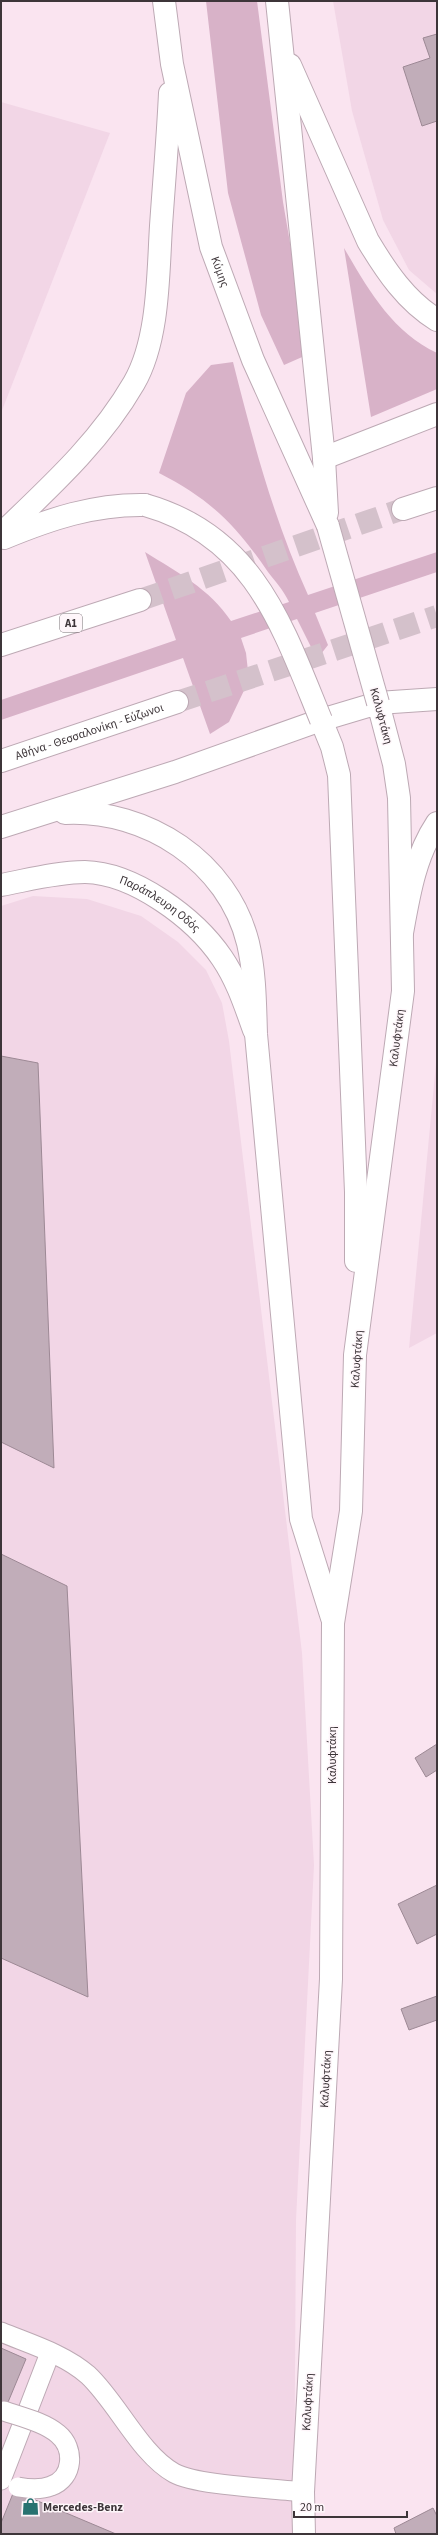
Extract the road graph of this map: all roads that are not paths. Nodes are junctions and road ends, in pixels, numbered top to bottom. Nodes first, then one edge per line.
1 (164, 1) edge
2 (277, 1) edge
3 (283, 47) junction
4 (172, 64) junction
5 (437, 320) edge
6 (437, 414) edge
7 (324, 458) junction
8 (437, 498) edge
9 (403, 509) tunnel mouth
10 (328, 526) junction
11 (1, 534) edge
12 (1, 539) edge
13 (140, 600) tunnel mouth
14 (1, 646) edge
15 (437, 699) edge
16 (177, 702) tunnel mouth
17 (378, 703) junction
18 (321, 720) junction
19 (1, 761) edge
20 (22, 821) junction
21 (437, 823) edge
22 (1, 827) edge
23 (1, 885) edge
24 (402, 933) junction
25 (256, 1034) junction
26 (355, 1355) junction
27 (333, 1623) junction
28 (1, 2332) edge
29 (50, 2353) junction
30 (3, 2410) edge
31 (7, 2483) edge
32 (303, 2492) junction
33 (304, 2534) edge

1 - 4 main road, Κύμης
2 - 3 main road
3 - 5 main road
3 - 7 main road
4 - 10 main road, Κύμης
4 - 11 main road
6 - 7 main road
7 - 10 main road, Καλυφτάκη
8 - 9 main road
10 - 17 main road, Καλυφτάκη, bridge
12 - 18 main road, bridge
13 - 14 main road, Α1
15 - 17 main road
16 - 19 main road, Αθήνα - Θεσσαλονίκη - Εύζωνοι
17 - 18 main road
17 - 24 main road, Καλυφτάκη
18 - 20 main road
18 - 26 main road
20 - 22 main road
20 - 25 main road
21 - 24 main road
23 - 25 main road, Παράπλευρη Οδός
24 - 26 main road, Καλυφτάκη
25 - 27 main road, Καλυφτάκη
26 - 27 main road, Καλυφτάκη
27 - 32 main road, Καλυφτάκη
28 - 29 lane
29 - 31 lane
29 - 32 lane
30 - 31 lane, bridge
32 - 33 main road, Καλυφτάκη

